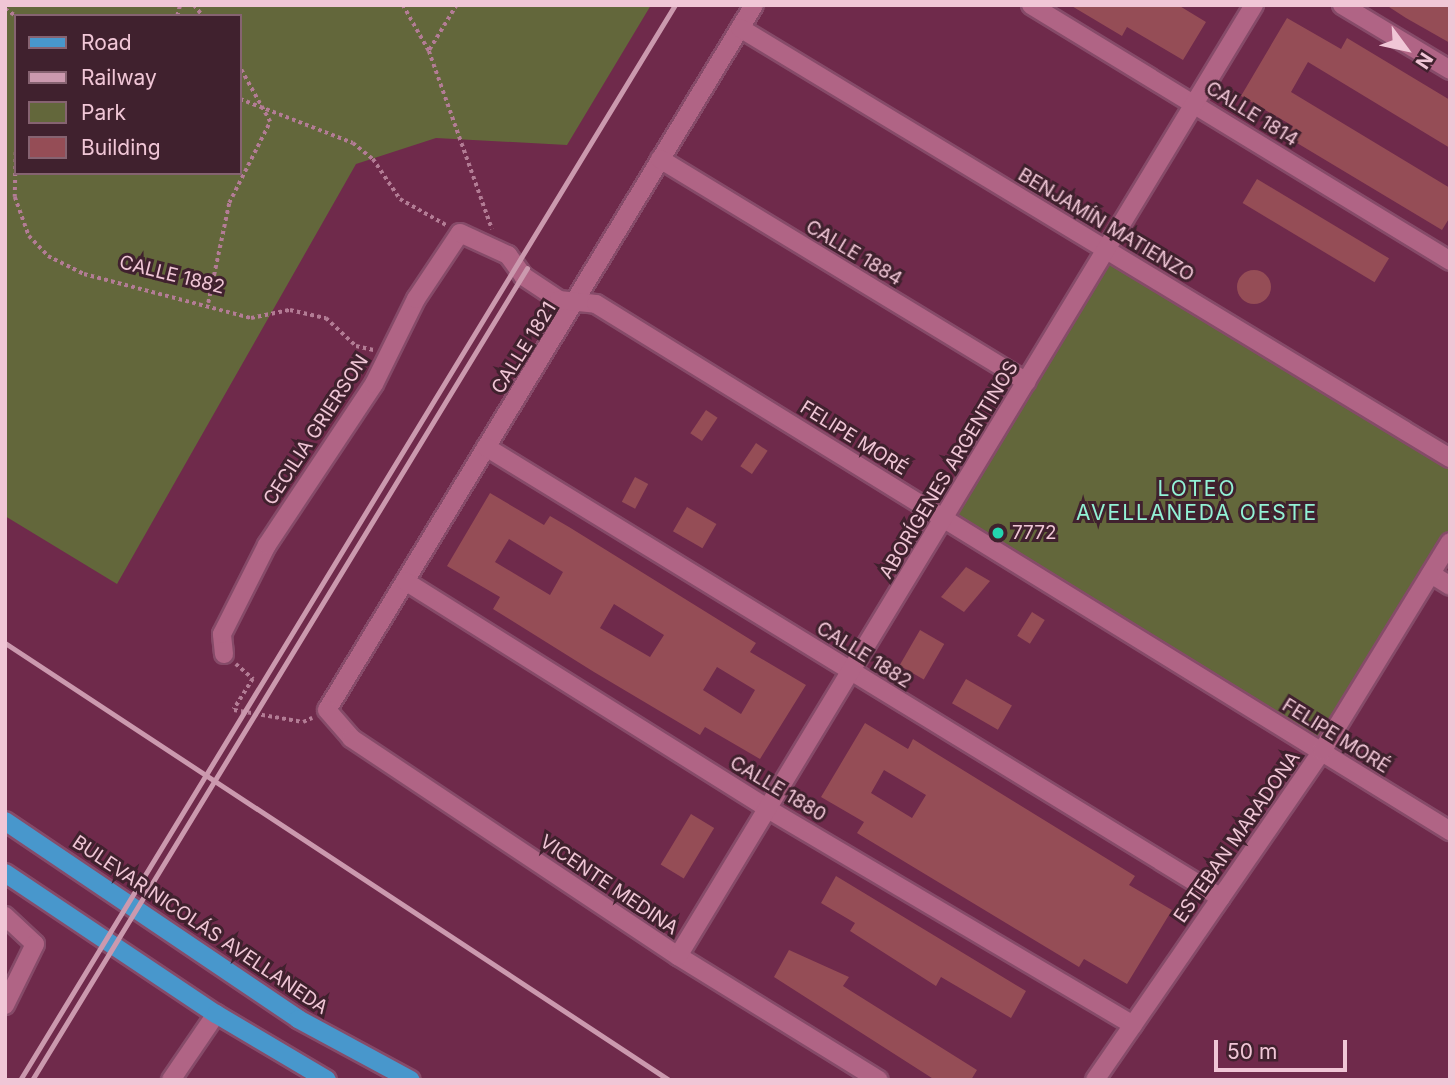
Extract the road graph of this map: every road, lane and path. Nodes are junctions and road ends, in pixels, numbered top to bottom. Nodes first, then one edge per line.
1 (403, 5) edge
2 (457, 5) edge
3 (754, 5) edge
4 (1031, 5) edge
5 (1254, 5) edge
6 (1342, 5) edge
7 (740, 28) junction
8 (429, 51) junction
9 (1450, 70) edge
10 (242, 71) edge
11 (242, 100) edge
12 (1195, 104) junction
13 (263, 107) junction
14 (660, 159) junction
15 (15, 175) edge
16 (460, 233) junction
17 (492, 247) junction
18 (1107, 250) junction
19 (1450, 261) edge
20 (578, 302) junction
21 (208, 303) junction
22 (390, 353) junction
23 (1027, 382) junction
24 (486, 447) junction
25 (1450, 458) edge
26 (944, 519) junction
27 (1450, 542) edge
28 (1431, 574) junction
29 (405, 580) junction
30 (1450, 586) edge
31 (224, 654) joint
32 (852, 672) junction
33 (327, 710) junction
34 (1322, 751) junction
35 (768, 809) junction
36 (5, 821) edge
37 (1450, 831) edge
38 (5, 873) edge
39 (1221, 898) junction
40 (5, 916) edge
41 (678, 956) junction
42 (5, 1005) edge
43 (216, 1014) junction
44 (1133, 1025) junction
45 (171, 1080) edge
46 (327, 1080) edge
47 (411, 1080) edge
48 (879, 1080) edge
49 (1096, 1080) edge

1 - 8 path
2 - 8 path
3 - 7 street, CALLE 1821
4 - 12 street, CALLE 1814
5 - 12 street, ABORÍGENES ARGENTINOS
6 - 9 street
7 - 14 street, CALLE 1821
7 - 18 street, BENJAMÍN MATIENZO
8 - 17 path
10 - 13 path
11 - 13 path
12 - 18 street, ABORÍGENES ARGENTINOS
12 - 19 street, CALLE 1814
13 - 16 path
13 - 21 path
14 - 20 street, CALLE 1821
14 - 23 street, CALLE 1884
15 - 21 path, CALLE 1882
16 - 17 street, FELIPE MORÉ
16 - 22 street, CECILIA GRIERSON
17 - 20 street, FELIPE MORÉ
18 - 23 street, ABORÍGENES ARGENTINOS
18 - 25 street, BENJAMÍN MATIENZO
20 - 24 street, CALLE 1821
20 - 26 street, FELIPE MORÉ
21 - 22 path, CALLE 1882
22 - 31 street, CECILIA GRIERSON
23 - 26 street, ABORÍGENES ARGENTINOS
24 - 29 street, CALLE 1821
24 - 32 street, CALLE 1882
26 - 32 street, ABORÍGENES ARGENTINOS
26 - 34 street, FELIPE MORÉ
27 - 28 street, ESTEBAN MARADONA
28 - 30 street
28 - 34 street, ESTEBAN MARADONA
29 - 33 street, CALLE 1821
29 - 35 street, CALLE 1880
31 - 33 path
32 - 35 street, ABORÍGENES ARGENTINOS
32 - 39 street, CALLE 1882
33 - 41 street, VICENTE MEDINA
34 - 37 street, FELIPE MORÉ
34 - 39 street, ESTEBAN MARADONA
35 - 41 street, ABORÍGENES ARGENTINOS
35 - 44 street, CALLE 1880
36 - 47 main road, BULEVAR NICOLÁS AVELLANEDA
38 - 43 main road
39 - 44 street, ESTEBAN MARADONA
40 - 42 street
41 - 48 street, VICENTE MEDINA
43 - 45 street
43 - 46 main road
44 - 49 street, ESTEBAN MARADONA

